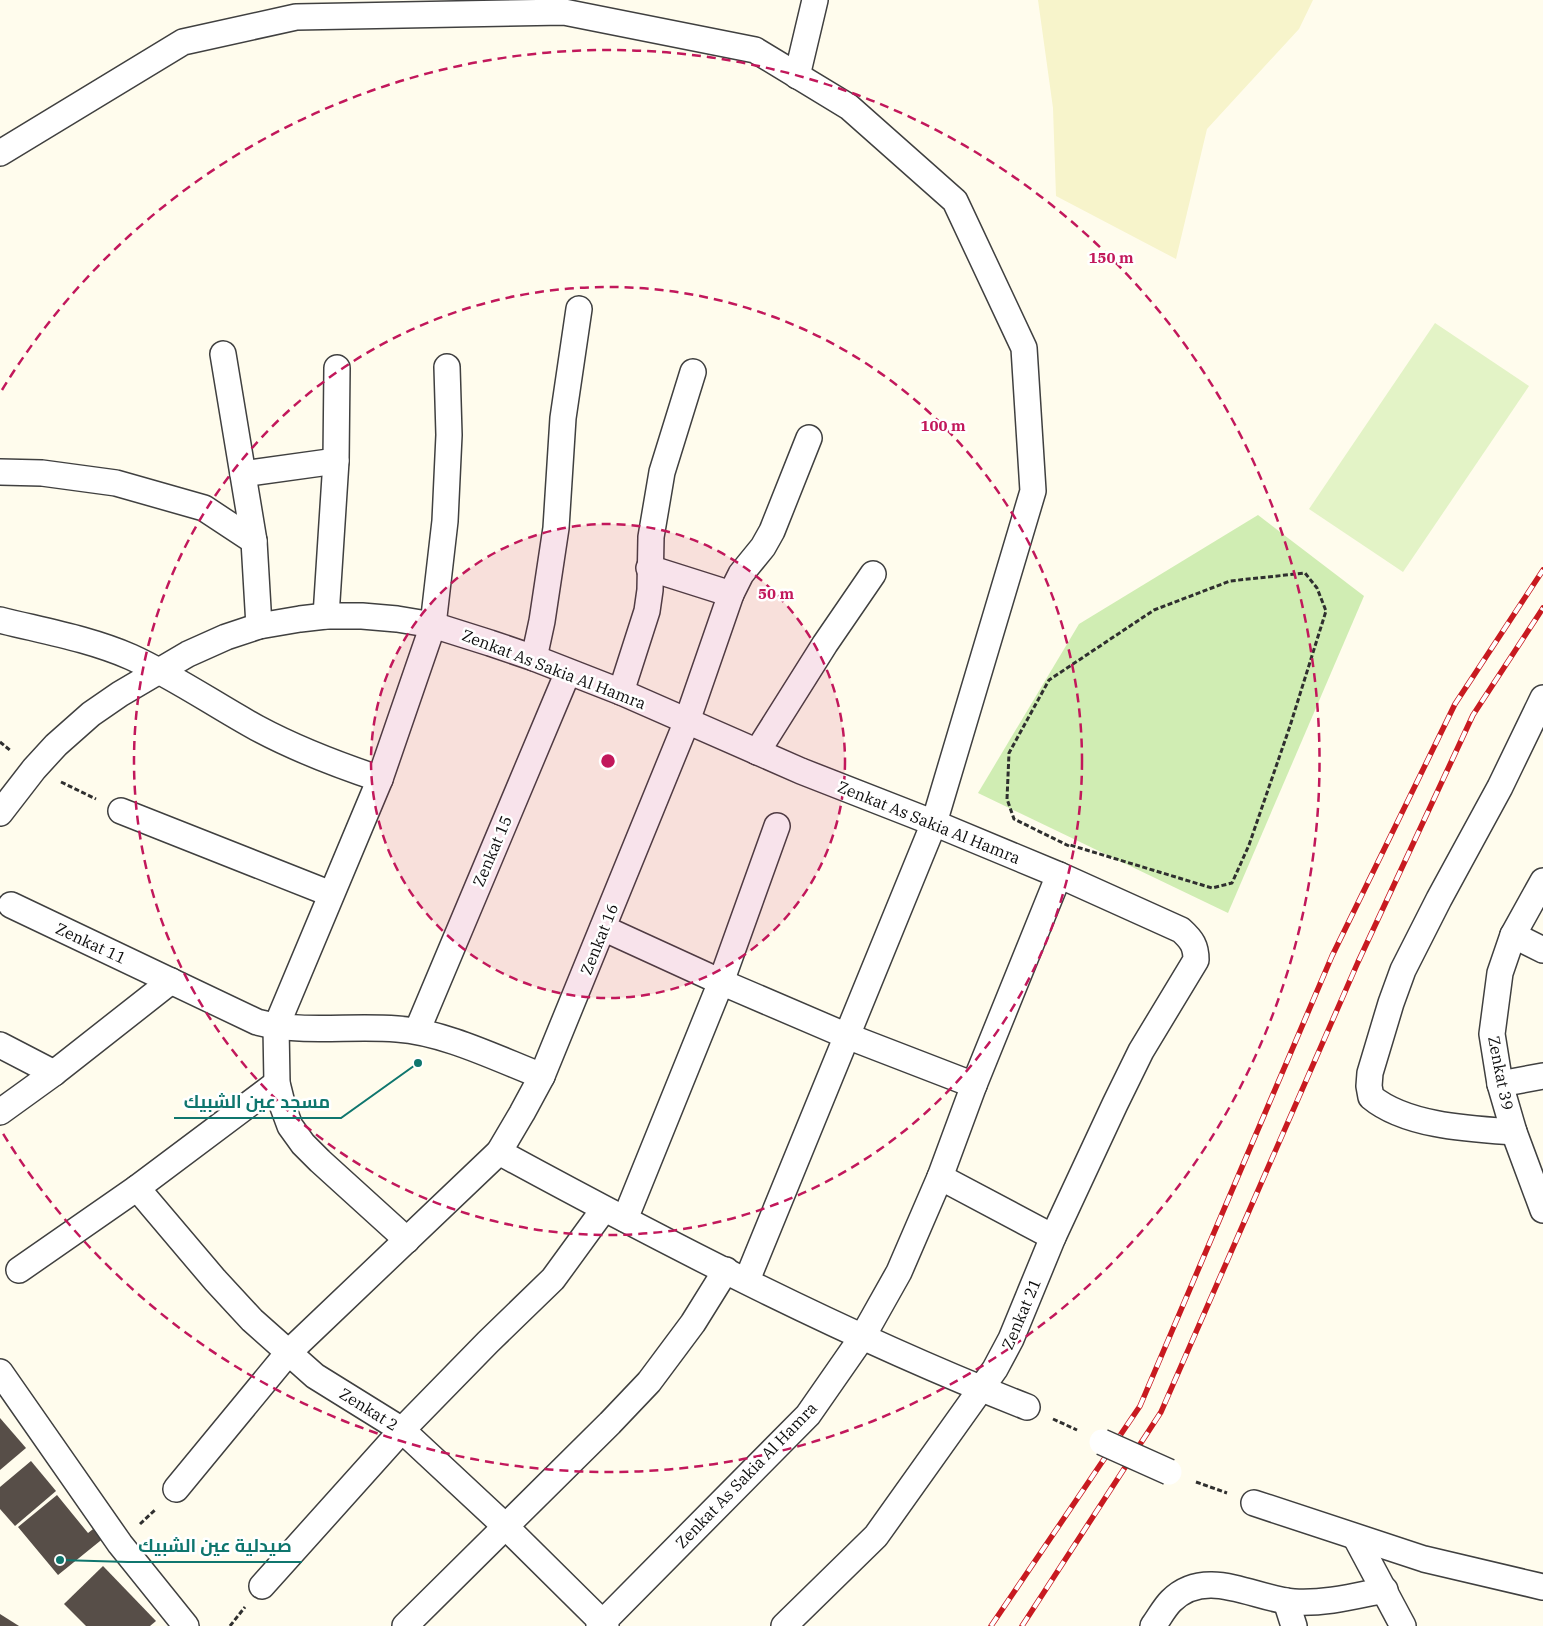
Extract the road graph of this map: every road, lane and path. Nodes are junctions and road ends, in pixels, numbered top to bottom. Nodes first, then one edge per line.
1 (815, 0) edge
2 (461, 7) edge
3 (797, 76) junction
4 (0, 153) edge
5 (579, 308) dead end
6 (223, 354) dead end
7 (447, 367) dead end
8 (337, 368) dead end
9 (693, 372) dead end
10 (809, 438) dead end
11 (336, 461) junction
12 (0, 472) edge
13 (243, 474) junction
14 (254, 541) junction
15 (649, 568) junction
16 (873, 574) dead end
17 (731, 594) junction
18 (326, 616) junction
19 (0, 620) edge
20 (433, 625) junction
21 (258, 626) junction
22 (534, 658) junction
23 (157, 671) junction
24 (568, 672) junction
25 (621, 692) junction
26 (1543, 698) edge
27 (687, 721) junction
28 (757, 752) junction
29 (34, 769) junction
30 (380, 779) junction
31 (121, 811) joint
32 (0, 813) edge
33 (934, 823) junction
34 (777, 826) dead end
35 (1070, 846) junction
36 (1059, 875) junction
37 (1543, 881) edge
38 (331, 894) junction
39 (11, 905) dead end
40 (603, 928) junction
41 (1513, 935) junction
42 (1543, 950) edge
43 (171, 981) junction
44 (721, 982) junction
45 (276, 1027) junction
46 (417, 1031) junction
47 (847, 1036) junction
48 (0, 1045) edge
49 (54, 1073) junction
50 (542, 1076) junction
51 (1543, 1076) edge
52 (277, 1083) junction
53 (1500, 1084) junction
54 (974, 1086) junction
55 (0, 1112) edge
56 (1514, 1132) junction
57 (499, 1152) junction
58 (940, 1177) junction
59 (137, 1188) junction
60 (1542, 1202) edge
61 (614, 1214) junction
62 (1053, 1236) junction
63 (407, 1240) junction
64 (19, 1270) dead end
65 (736, 1275) junction
66 (864, 1336) junction
67 (288, 1353) junction
68 (0, 1372) edge
69 (982, 1389) junction
70 (1027, 1407) joint
71 (402, 1430) junction
72 (1102, 1442) joint
73 (1169, 1472) joint
74 (176, 1489) joint
75 (1254, 1503) joint
76 (505, 1526) junction
77 (1356, 1538) junction
78 (120, 1544) junction
79 (262, 1586) dead end
80 (1543, 1586) edge
81 (1384, 1590) junction
82 (1286, 1601) junction
83 (1163, 1620) edge
84 (602, 1625) edge
85 (186, 1626) edge
86 (405, 1626) edge
87 (784, 1626) edge
88 (1294, 1626) edge
89 (1404, 1626) edge

1 - 3 street
2 - 3 street
2 - 4 street
3 - 33 street
5 - 22 street
6 - 13 street
7 - 20 street
8 - 11 street
9 - 15 street
10 - 17 street, Zenkat 16
11 - 13 street
11 - 18 street
12 - 14 street
13 - 14 street
14 - 21 street
15 - 17 street
15 - 25 street
16 - 28 street
17 - 27 street, Zenkat 16
18 - 20 street, Zenkat As Sakia Al Hamra
18 - 21 street, Zenkat As Sakia Al Hamra
19 - 23 street
20 - 22 street, Zenkat As Sakia Al Hamra
20 - 30 street
21 - 23 street, Zenkat As Sakia Al Hamra
22 - 24 street, Zenkat As Sakia Al Hamra
23 - 29 street, Zenkat As Sakia Al Hamra
23 - 30 street
24 - 25 street, Zenkat As Sakia Al Hamra
24 - 46 street, Zenkat 15
25 - 27 street, Zenkat As Sakia Al Hamra
26 - 56 street
27 - 28 street, Zenkat As Sakia Al Hamra
27 - 40 street, Zenkat 16
28 - 33 street, Zenkat As Sakia Al Hamra
29 - 31 path
29 - 32 street, Zenkat As Sakia Al Hamra
30 - 38 street
31 - 38 street
33 - 36 street, Zenkat As Sakia Al Hamra
33 - 47 street
34 - 44 street
35 - 35 path
35 - 36 path
36 - 54 street, Zenkat As Sakia Al Hamra
36 - 62 street, Zenkat 21
37 - 41 street, Zenkat 39
38 - 45 street
39 - 43 street, Zenkat 11
40 - 44 street
40 - 50 street, Zenkat 16
41 - 42 street
41 - 53 street, Zenkat 39
43 - 45 street, Zenkat 11
43 - 49 street
44 - 47 street
44 - 61 street
45 - 46 street, Zenkat 11
45 - 52 street
46 - 50 street, Zenkat 11
47 - 54 street
47 - 65 street
48 - 49 street
49 - 55 street
50 - 57 street, Zenkat 16
51 - 53 street
52 - 59 street
52 - 63 street
53 - 56 street, Zenkat 39
54 - 58 street, Zenkat As Sakia Al Hamra
56 - 60 street, Zenkat 39
57 - 61 street
57 - 63 street, Zenkat 16
58 - 62 street
58 - 66 street, Zenkat As Sakia Al Hamra
59 - 64 street
59 - 67 street, Zenkat 2
61 - 65 street
61 - 71 street
62 - 69 street, Zenkat 21
63 - 67 street, Zenkat 16
65 - 66 street
65 - 76 street
66 - 69 street
66 - 84 street, Zenkat As Sakia Al Hamra
67 - 71 street, Zenkat 2
67 - 74 street, Zenkat 16
68 - 78 street
69 - 70 street
69 - 87 street, Zenkat 21
70 - 72 path
71 - 76 street, Zenkat 2
71 - 79 street
72 - 73 street, bridge
73 - 75 path
74 - 78 path
75 - 77 street
76 - 84 street, Zenkat 2
76 - 86 street
77 - 80 street
77 - 81 street
78 - 85 street
81 - 82 street
81 - 89 street
82 - 83 street
82 - 88 street

